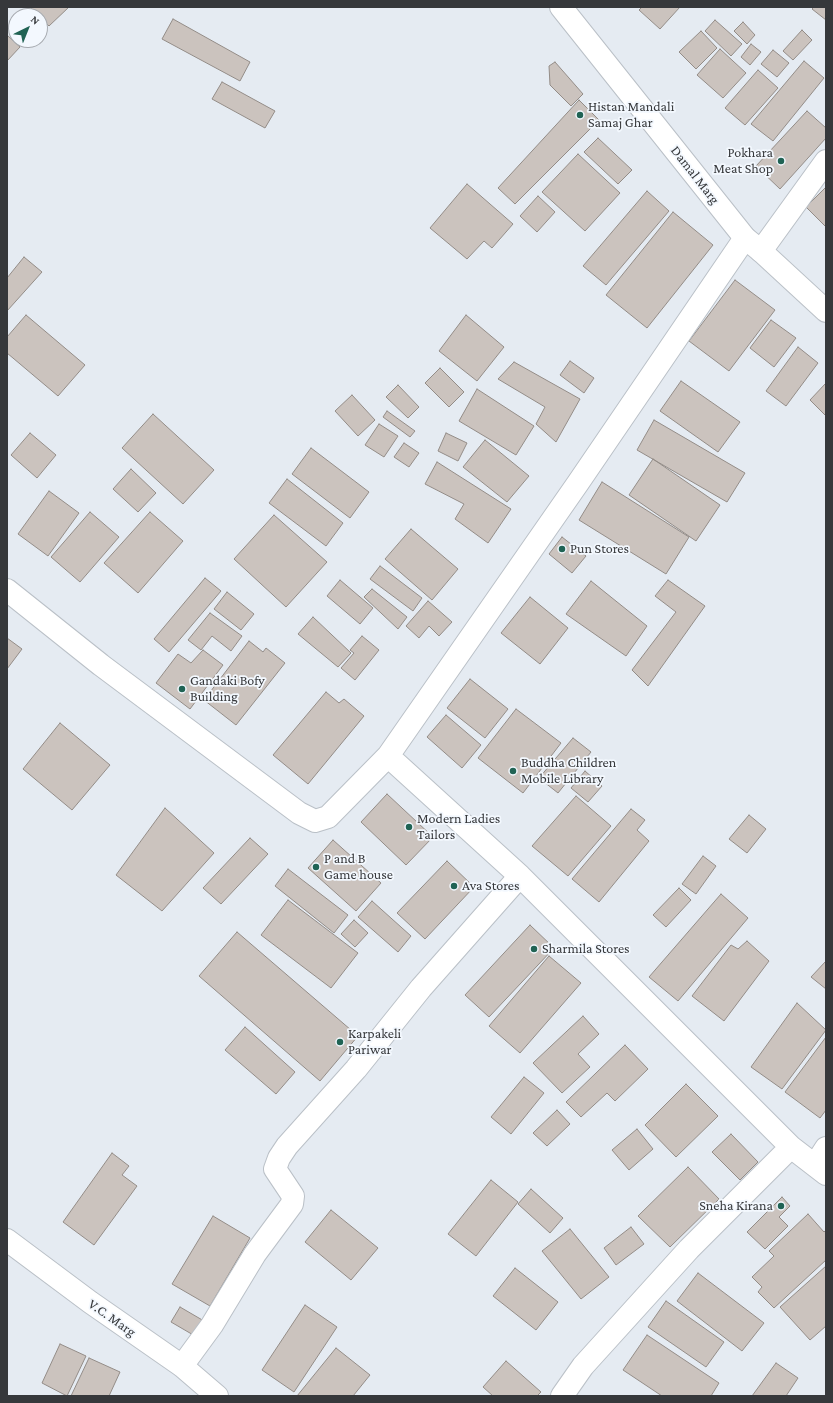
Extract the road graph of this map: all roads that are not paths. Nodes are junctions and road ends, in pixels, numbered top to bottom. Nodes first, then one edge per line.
1 (561, 7) edge
2 (826, 161) edge
3 (744, 238) junction
4 (761, 251) junction
5 (826, 311) edge
6 (7, 590) edge
7 (388, 756) junction
8 (520, 876) junction
9 (791, 1147) junction
10 (822, 1162) edge
11 (7, 1240) edge
12 (182, 1366) junction
13 (217, 1396) edge
14 (562, 1396) edge

1 - 3 street, Damal Marg
2 - 4 street
3 - 4 street, Damal Marg
3 - 7 street
4 - 5 street, Damal Marg
6 - 7 street
7 - 8 street
8 - 9 street
8 - 12 street
9 - 10 street
9 - 14 street
11 - 12 street, V.C. Marg
12 - 13 street, V.C. Marg

